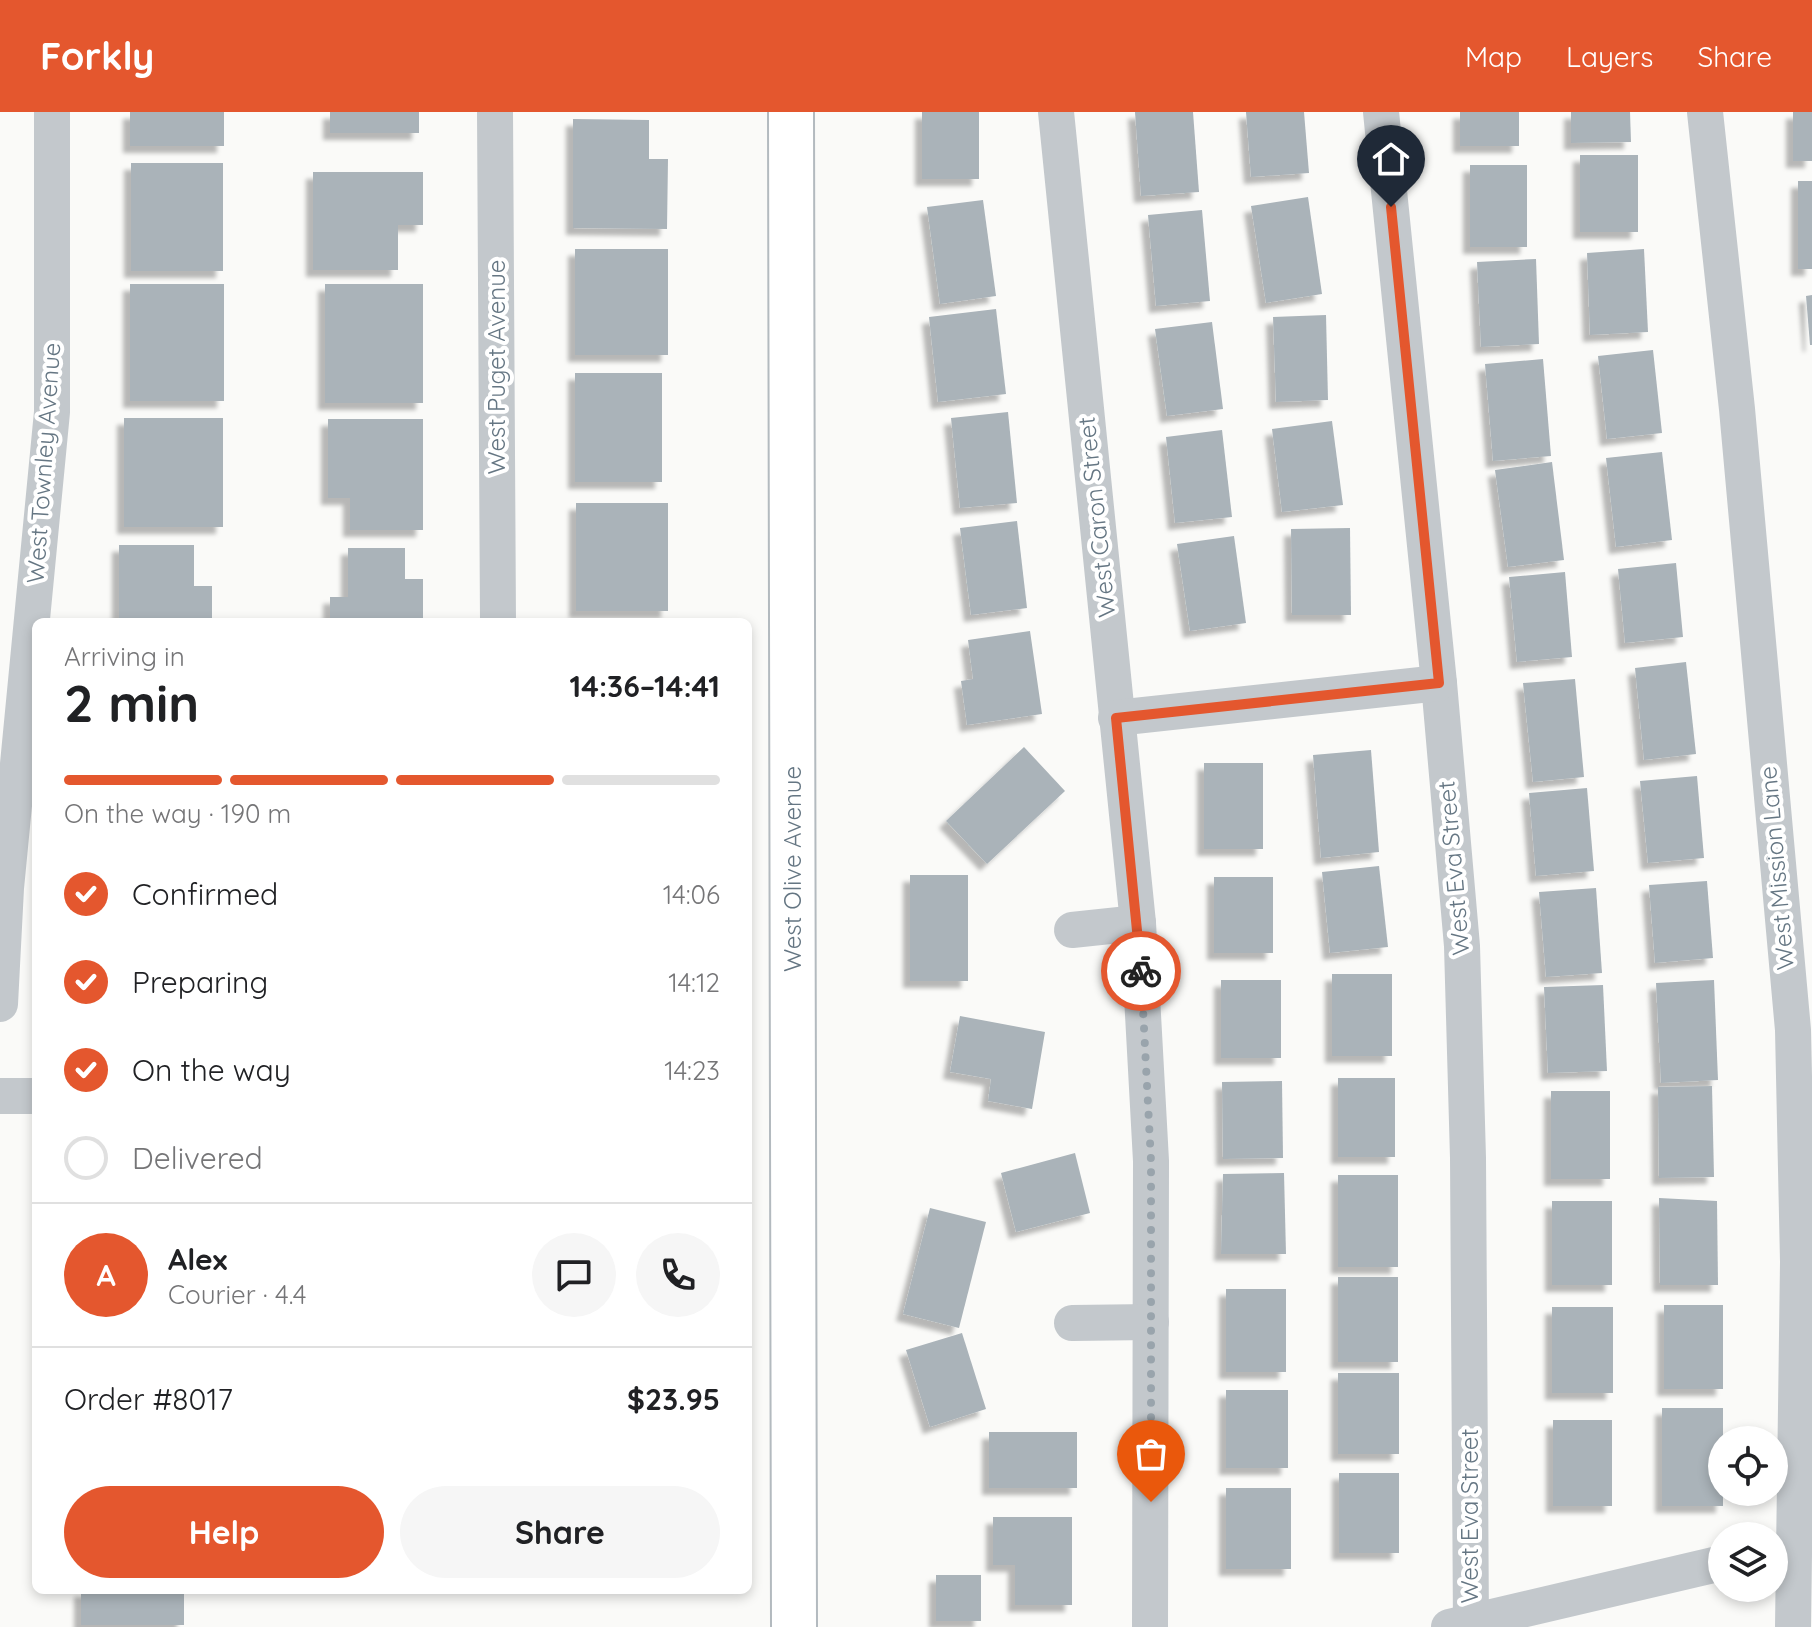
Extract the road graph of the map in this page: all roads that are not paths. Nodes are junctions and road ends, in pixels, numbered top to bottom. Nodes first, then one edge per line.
1 (52, 112) edge
2 (495, 112) edge
3 (791, 112) edge
4 (1056, 112) edge
5 (1381, 112) edge
6 (1705, 112) edge
7 (498, 618) edge
8 (1439, 683) junction
9 (1116, 718) junction
10 (10, 758) edge
11 (1138, 923) junction
12 (1072, 930) dead end
13 (0, 1004) edge
14 (0, 1096) edge
15 (32, 1096) edge
16 (1151, 1322) junction
17 (1072, 1323) dead end
18 (1793, 1547) edge
19 (1708, 1566) edge
20 (1463, 1626) edge
21 (794, 1627) edge
22 (1150, 1627) edge
23 (1793, 1627) edge

1 - 10 street, West Townley Avenue
2 - 7 street, West Puget Avenue
3 - 21 main road, West Olive Avenue
4 - 9 street, West Caron Street
5 - 8 street, West Eva Street
6 - 18 street, West Mission Lane
8 - 9 street
8 - 20 street, West Eva Street
9 - 11 street, West Caron Street
10 - 13 street, West Townley Avenue
11 - 12 street
11 - 16 street, West Caron Street
14 - 15 street
16 - 17 street
16 - 22 street, West Caron Street
18 - 23 street, West Mission Lane
19 - 20 street

